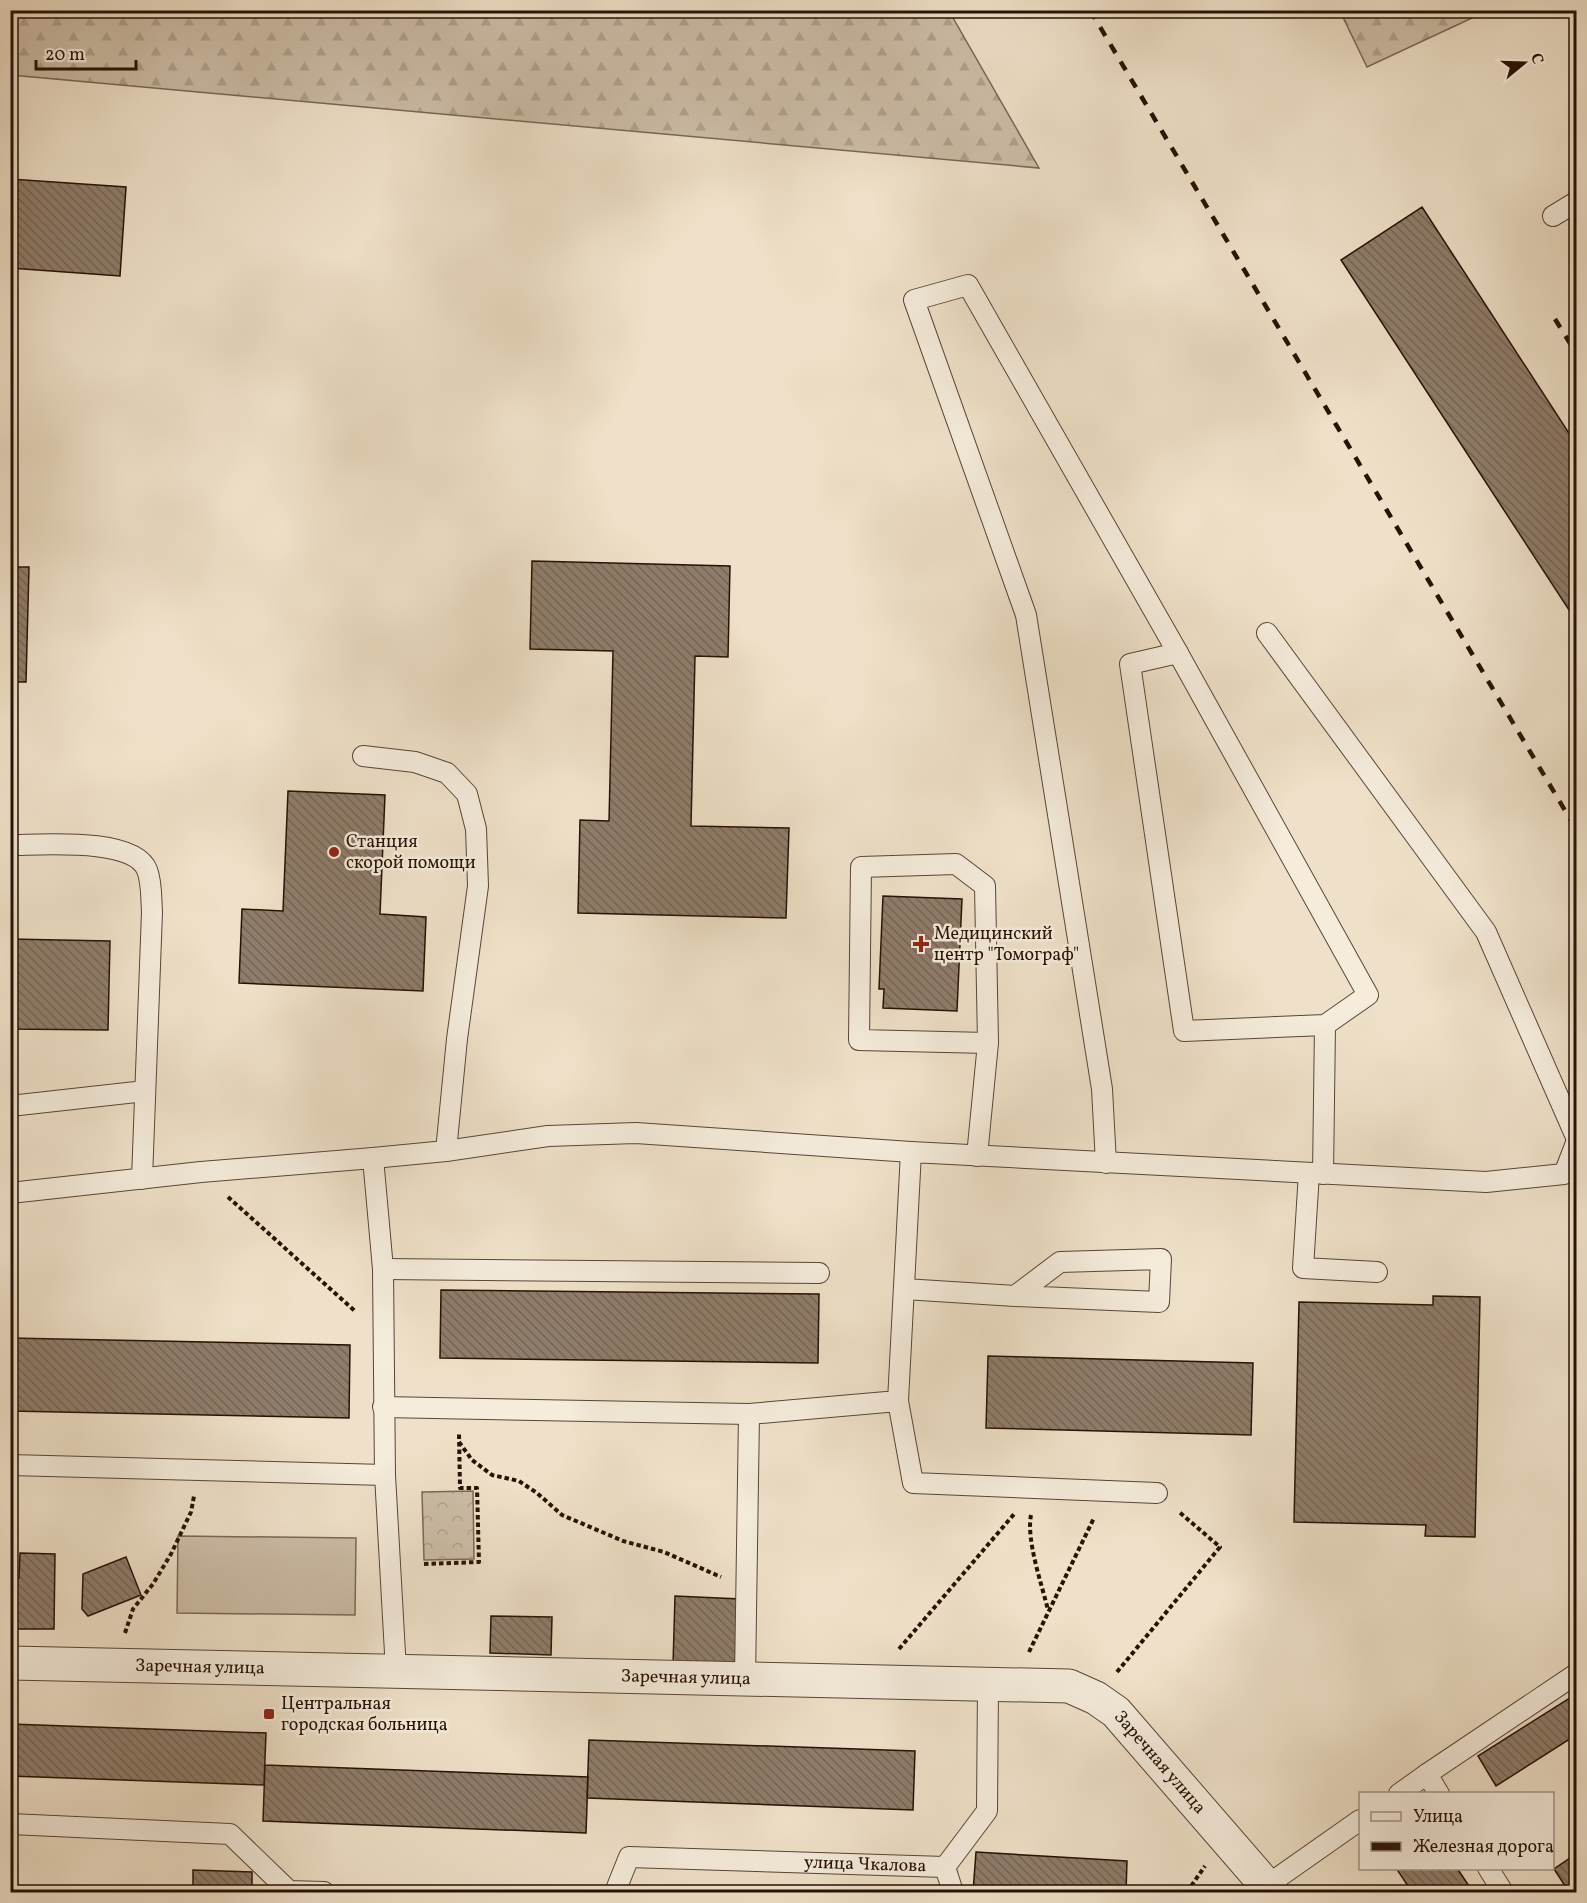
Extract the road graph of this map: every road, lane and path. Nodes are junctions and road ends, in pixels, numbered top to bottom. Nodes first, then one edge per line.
1 (1576, 202) edge
2 (1553, 216) dead end
3 (1268, 633) dead end
4 (1178, 653) junction
5 (363, 756) dead end
6 (10, 845) edge
7 (1325, 1024) junction
8 (988, 1043) junction
9 (145, 1091) junction
10 (10, 1106) edge
11 (1576, 1137) edge
12 (1576, 1143) edge
13 (446, 1151) junction
14 (911, 1152) junction
15 (976, 1156) junction
16 (373, 1158) junction
17 (1106, 1163) junction
18 (201, 1172) junction
19 (1316, 1173) junction
20 (142, 1179) junction
21 (10, 1193) edge
22 (383, 1269) junction
23 (1377, 1272) dead end
24 (819, 1273) dead end
25 (904, 1289) junction
26 (1015, 1296) junction
27 (384, 1337) junction
28 (898, 1401) junction
29 (383, 1407) junction
30 (458, 1409) junction
31 (749, 1414) junction
32 (459, 1442) junction
33 (10, 1465) edge
34 (197, 1470) junction
35 (386, 1475) junction
36 (1036, 1488) junction
37 (1107, 1490) junction
38 (1157, 1493) joint
39 (424, 1564) dead end
40 (746, 1589) junction
41 (1048, 1612) junction
42 (10, 1663) edge
43 (116, 1665) junction
44 (396, 1671) junction
45 (1576, 1674) edge
46 (745, 1679) junction
47 (895, 1682) junction
48 (1000, 1685) junction
49 (1096, 1698) junction
50 (1427, 1774) junction
51 (1402, 1792) edge
52 (1438, 1792) edge
53 (1359, 1821) edge
54 (10, 1824) edge
55 (1209, 1860) dead end
56 (945, 1867) junction
57 (1489, 1870) edge
58 (1269, 1889) edge
59 (289, 1892) edge
60 (324, 1893) edge
61 (615, 1893) edge
62 (953, 1893) edge
63 (1187, 1893) edge
64 (1503, 1893) edge

1 - 2 lane
3 - 11 lane
4 - 7 lane
4 - 7 lane
4 - 17 lane
5 - 13 lane
6 - 9 lane
7 - 19 lane
8 - 8 lane
8 - 15 lane
9 - 10 lane
9 - 20 lane
12 - 19 lane
13 - 14 lane
13 - 16 lane
14 - 15 lane
14 - 25 lane
15 - 17 lane
16 - 18 lane
16 - 22 lane
17 - 19 lane
18 - 20 lane
18 - 27 path
19 - 23 lane
20 - 21 lane
22 - 24 lane
22 - 27 lane
25 - 26 lane
25 - 28 lane
26 - 26 lane
27 - 29 lane
28 - 31 lane
28 - 36 lane
29 - 30 lane
29 - 35 lane
30 - 31 lane
30 - 32 path
31 - 40 lane
32 - 39 path
32 - 40 path
33 - 34 lane
34 - 35 lane
34 - 43 path
35 - 44 lane
36 - 37 lane
36 - 41 path
36 - 47 path
37 - 38 lane
37 - 41 path
38 - 49 path
40 - 46 lane
41 - 48 path
42 - 43 street, Заречная улица
43 - 44 street, Заречная улица
44 - 46 street, Заречная улица
45 - 50 lane
46 - 47 street, Заречная улица
47 - 48 street, Заречная улица
48 - 49 street, Заречная улица
48 - 56 lane, улица Чкалова
49 - 58 street, Заречная улица
50 - 51 lane
50 - 52 lane
53 - 58 lane
54 - 59 lane
55 - 63 path
56 - 61 lane, улица Чкалова
56 - 62 lane
57 - 64 lane
59 - 60 lane

